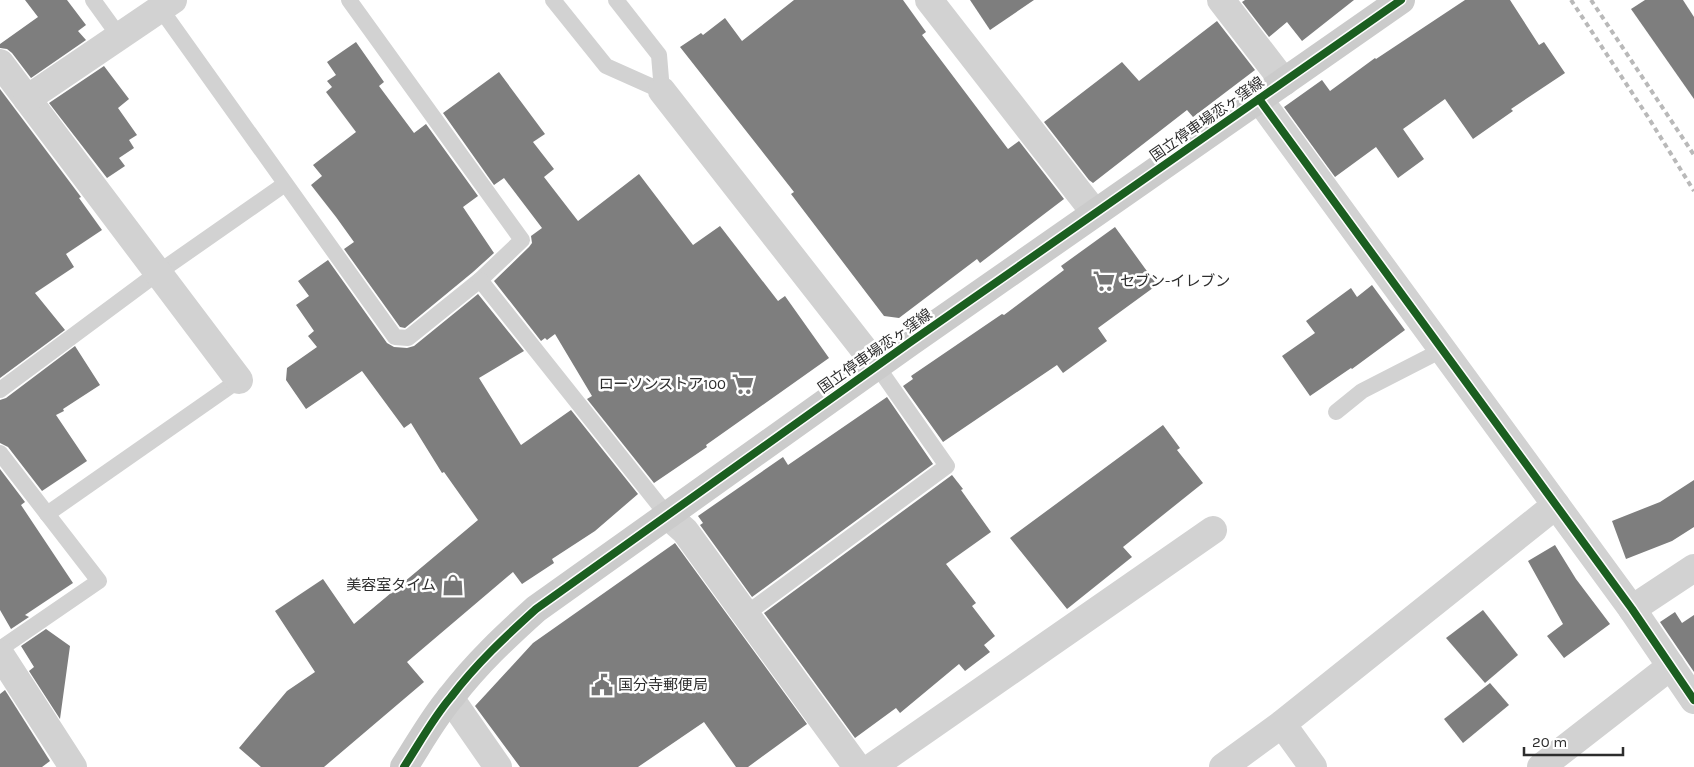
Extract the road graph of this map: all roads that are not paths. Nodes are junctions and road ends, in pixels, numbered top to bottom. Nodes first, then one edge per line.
1 (93, 0) edge
2 (349, 0) edge
3 (553, 0) edge
4 (616, 0) edge
5 (929, 0) edge
6 (1221, 0) edge
7 (1401, 0) edge
8 (167, 4) edge
9 (119, 36) junction
10 (0, 63) edge
11 (1284, 82) junction
12 (662, 91) junction
13 (27, 99) junction
14 (1259, 99) junction
15 (286, 184) junction
16 (1095, 213) junction
17 (159, 272) junction
18 (480, 280) junction
19 (1442, 350) junction
20 (877, 366) junction
21 (239, 380) joint
22 (0, 390) edge
23 (1336, 412) dead end
24 (0, 453) edge
25 (1556, 505) junction
26 (47, 514) junction
27 (667, 515) junction
28 (1214, 530) dead end
29 (1694, 568) edge
30 (1632, 609) junction
31 (746, 614) junction
32 (0, 649) edge
33 (0, 654) edge
34 (1671, 666) junction
35 (450, 698) junction
36 (1694, 700) edge
37 (1282, 724) junction
38 (73, 767) edge
39 (404, 767) edge
40 (498, 767) edge
41 (857, 767) edge
42 (872, 767) edge
43 (1223, 767) edge
44 (1313, 767) edge
45 (1541, 767) edge

1 - 9 lane
2 - 18 lane
3 - 12 lane
4 - 12 lane
5 - 16 street
6 - 11 street
7 - 11 main road, 国立停車場恋ヶ窪線
8 - 9 street
8 - 15 lane
9 - 13 street
10 - 13 street
11 - 14 main road, 国立停車場恋ヶ窪線
12 - 20 street
13 - 17 street
14 - 16 main road, 国立停車場恋ヶ窪線
14 - 19 street
15 - 17 lane
15 - 18 lane
16 - 20 main road, 国立停車場恋ヶ窪線
17 - 21 street
17 - 22 lane
18 - 27 lane
19 - 23 lane
19 - 25 street
20 - 27 main road, 国立停車場恋ヶ窪線
20 - 31 lane
21 - 26 lane
24 - 26 lane
25 - 30 street
25 - 37 street
26 - 32 lane
27 - 31 street
27 - 35 main road, 国立停車場恋ヶ窪線
28 - 42 street
29 - 30 street
30 - 34 street
31 - 41 street
33 - 38 street
34 - 36 street
34 - 45 street
35 - 39 main road, 国立停車場恋ヶ窪線
35 - 40 street
37 - 43 street
37 - 44 street

